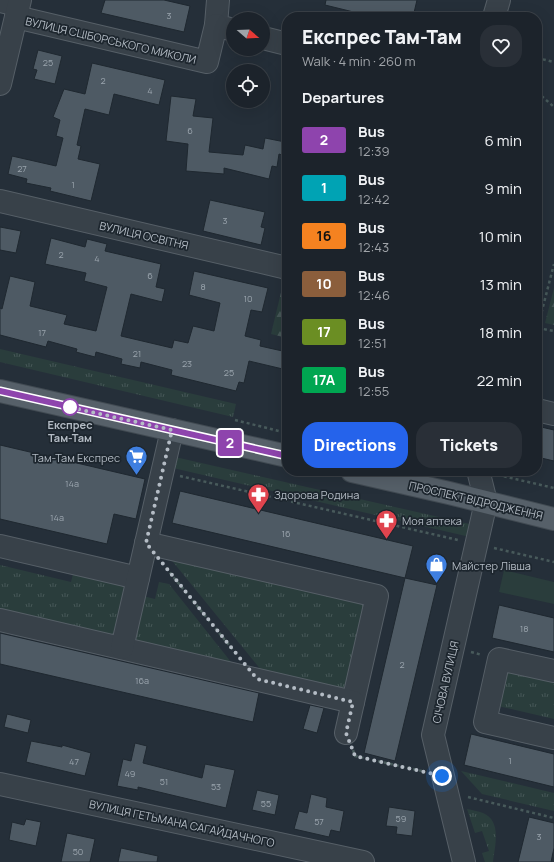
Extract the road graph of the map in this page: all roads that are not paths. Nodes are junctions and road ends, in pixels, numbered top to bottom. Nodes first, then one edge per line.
1 (218, 0) edge
2 (499, 0) edge
3 (13, 6) edge
4 (495, 12) edge
5 (224, 27) edge
6 (270, 40) edge
7 (282, 43) edge
8 (0, 84) edge
9 (0, 201) edge
10 (282, 267) edge
11 (0, 391) edge
12 (542, 411) edge
13 (554, 414) edge
14 (172, 430) junction
15 (282, 455) edge
16 (374, 476) edge
17 (480, 476) edge
18 (486, 502) junction
19 (554, 519) edge
20 (146, 543) junction
21 (0, 546) edge
22 (138, 578) junction
23 (0, 620) edge
24 (122, 648) junction
25 (554, 671) edge
26 (353, 702) junction
27 (346, 733) road end
28 (554, 738) edge
29 (0, 784) edge
30 (363, 862) edge
31 (464, 862) edge

1 - 5 street
2 - 4 street
3 - 5 street, ВУЛИЦЯ СЦІБОРСЬКОГО МИКОЛИ
3 - 8 street
6 - 7 street
9 - 10 street, ВУЛИЦЯ ОСВІТНЯ
11 - 14 main road
12 - 13 street
14 - 15 main road
14 - 20 street
16 - 18 main road, ПРОСПЕКТ ВІДРОДЖЕННЯ
17 - 18 street
18 - 19 main road, ПРОСПЕКТ ВІДРОДЖЕННЯ
18 - 31 street, СІЧОВА ВУЛИЦЯ
20 - 22 street
20 - 26 street
21 - 22 street
22 - 24 street
23 - 24 street
24 - 26 street
25 - 28 street
26 - 27 street
29 - 30 street, ВУЛИЦЯ ГЕТЬМАНА САГАЙДАЧНОГО

